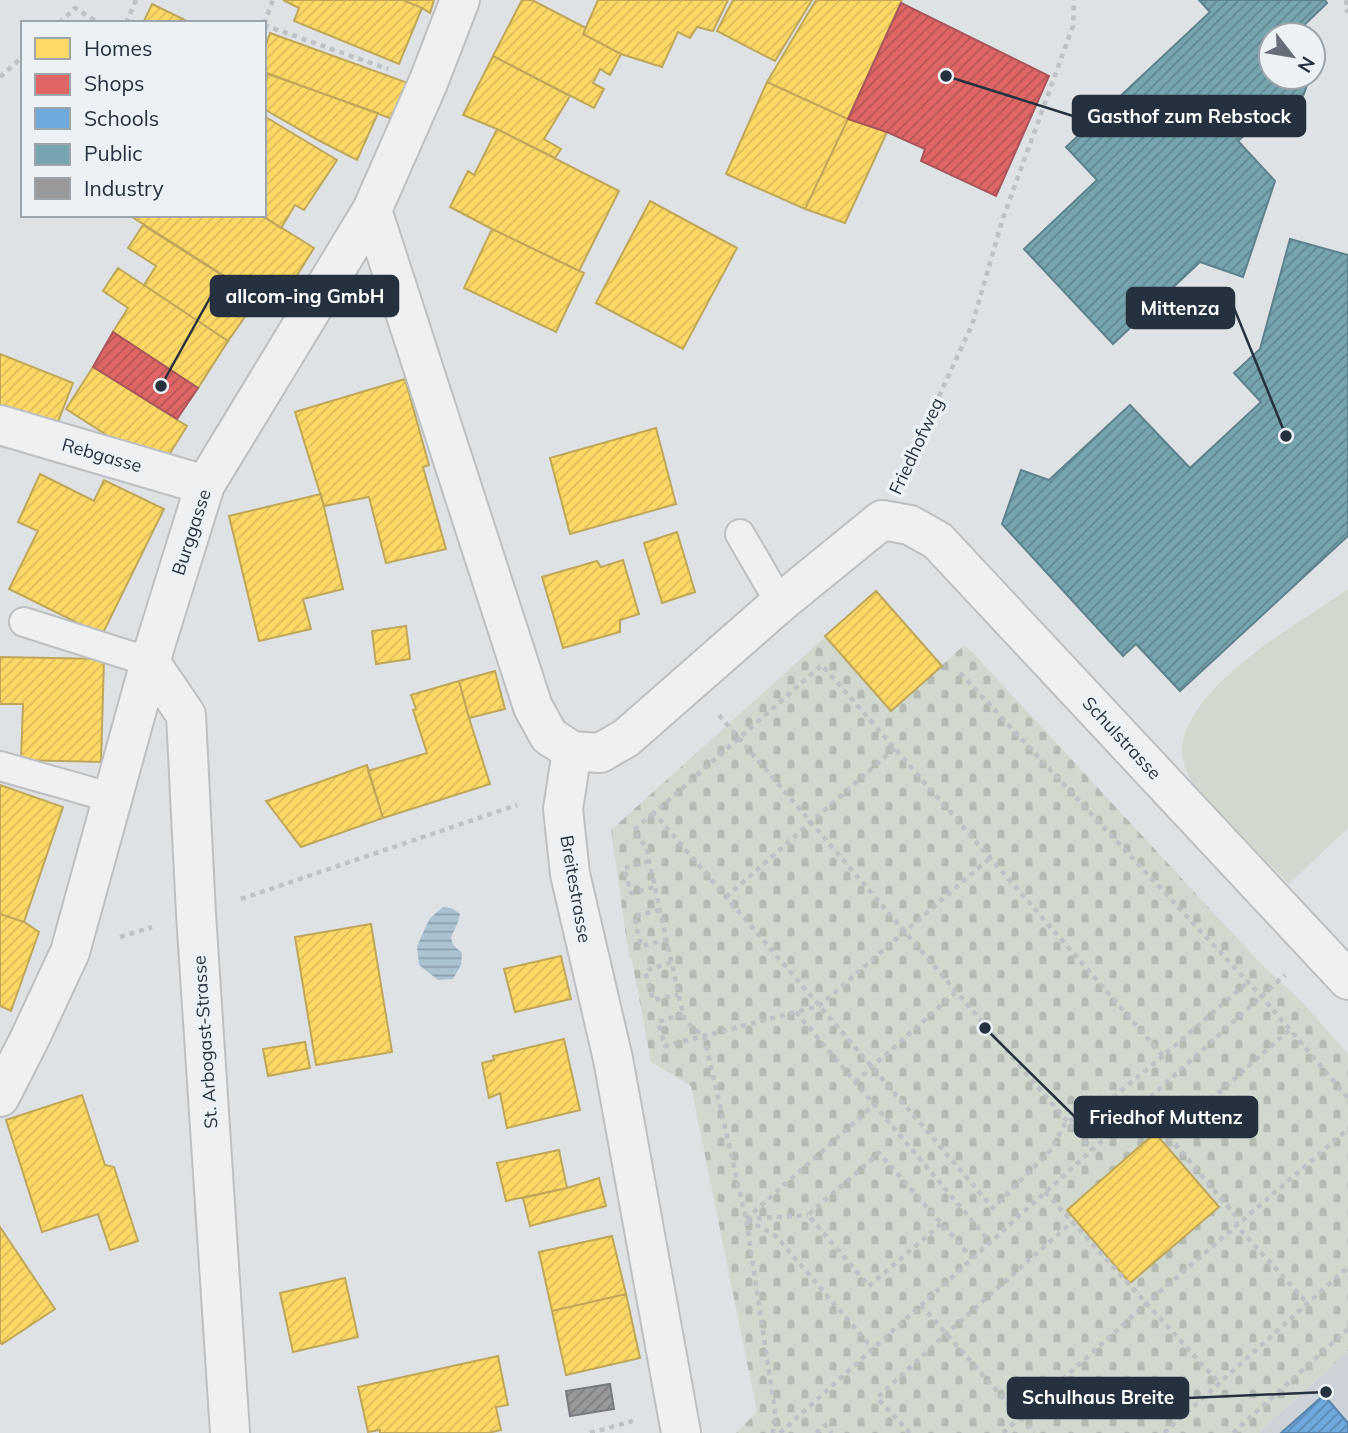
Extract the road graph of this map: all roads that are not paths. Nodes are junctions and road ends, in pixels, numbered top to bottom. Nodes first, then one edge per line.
1 (460, 0) edge
2 (372, 210) junction
3 (0, 425) edge
4 (205, 485) junction
5 (740, 534) dead end
6 (780, 603) junction
7 (24, 622) dead end
8 (150, 662) junction
9 (572, 751) junction
10 (0, 766) edge
11 (113, 798) junction
12 (1348, 980) edge
13 (0, 1097) edge
14 (230, 1433) edge
15 (681, 1433) edge

1 - 2 street, Burggasse
2 - 4 street, Burggasse
2 - 9 street
3 - 4 street, Rebgasse
4 - 8 street, Burggasse
5 - 6 lane
6 - 9 street
6 - 12 street, Schulstrasse
7 - 8 lane
8 - 11 street, Burggasse
8 - 14 street, St. Arbogast-Strasse
9 - 15 street, Breitestrasse
10 - 11 lane
11 - 13 street, Burggasse

